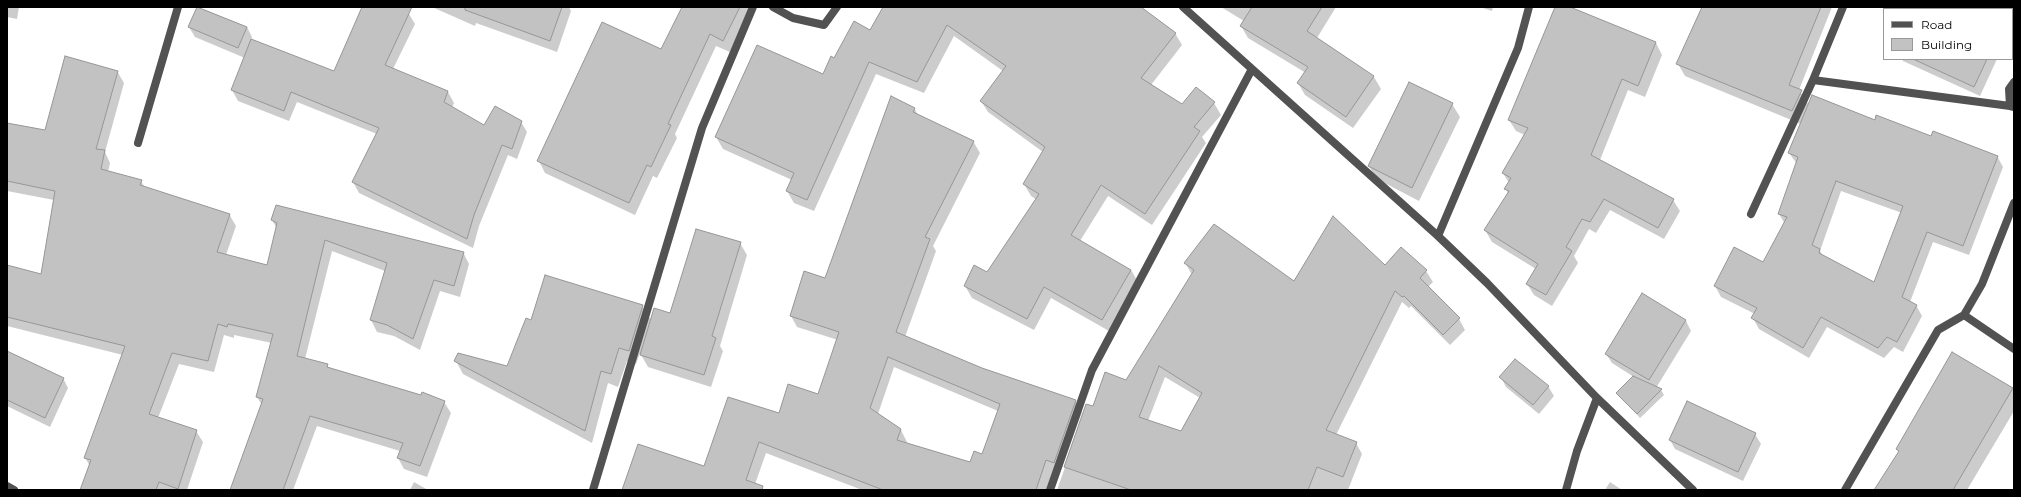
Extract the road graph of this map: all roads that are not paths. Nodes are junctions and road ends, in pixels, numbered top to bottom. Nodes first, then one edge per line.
1 (178, 7) edge
2 (753, 7) edge
3 (773, 7) edge
4 (837, 7) edge
5 (1183, 7) edge
6 (1529, 7) edge
7 (1843, 7) edge
8 (1252, 69) junction
9 (1814, 80) junction
10 (2014, 82) edge
11 (2012, 107) edge
12 (138, 142) dead end
13 (2014, 203) edge
14 (1751, 214) dead end
15 (1438, 236) junction
16 (1964, 315) junction
17 (2014, 349) edge
18 (1597, 398) junction
19 (7, 486) edge
20 (14, 490) edge
21 (593, 490) edge
22 (1050, 490) edge
23 (1566, 490) edge
24 (1693, 490) edge
25 (1845, 490) edge

1 - 12 street
2 - 21 street
3 - 4 street
5 - 8 street
6 - 15 street
7 - 9 street
8 - 15 street
8 - 22 street
9 - 11 street
9 - 14 street
10 - 11 street
13 - 16 street
15 - 18 street
16 - 17 street
16 - 25 street
18 - 23 street
18 - 24 street
19 - 20 street

